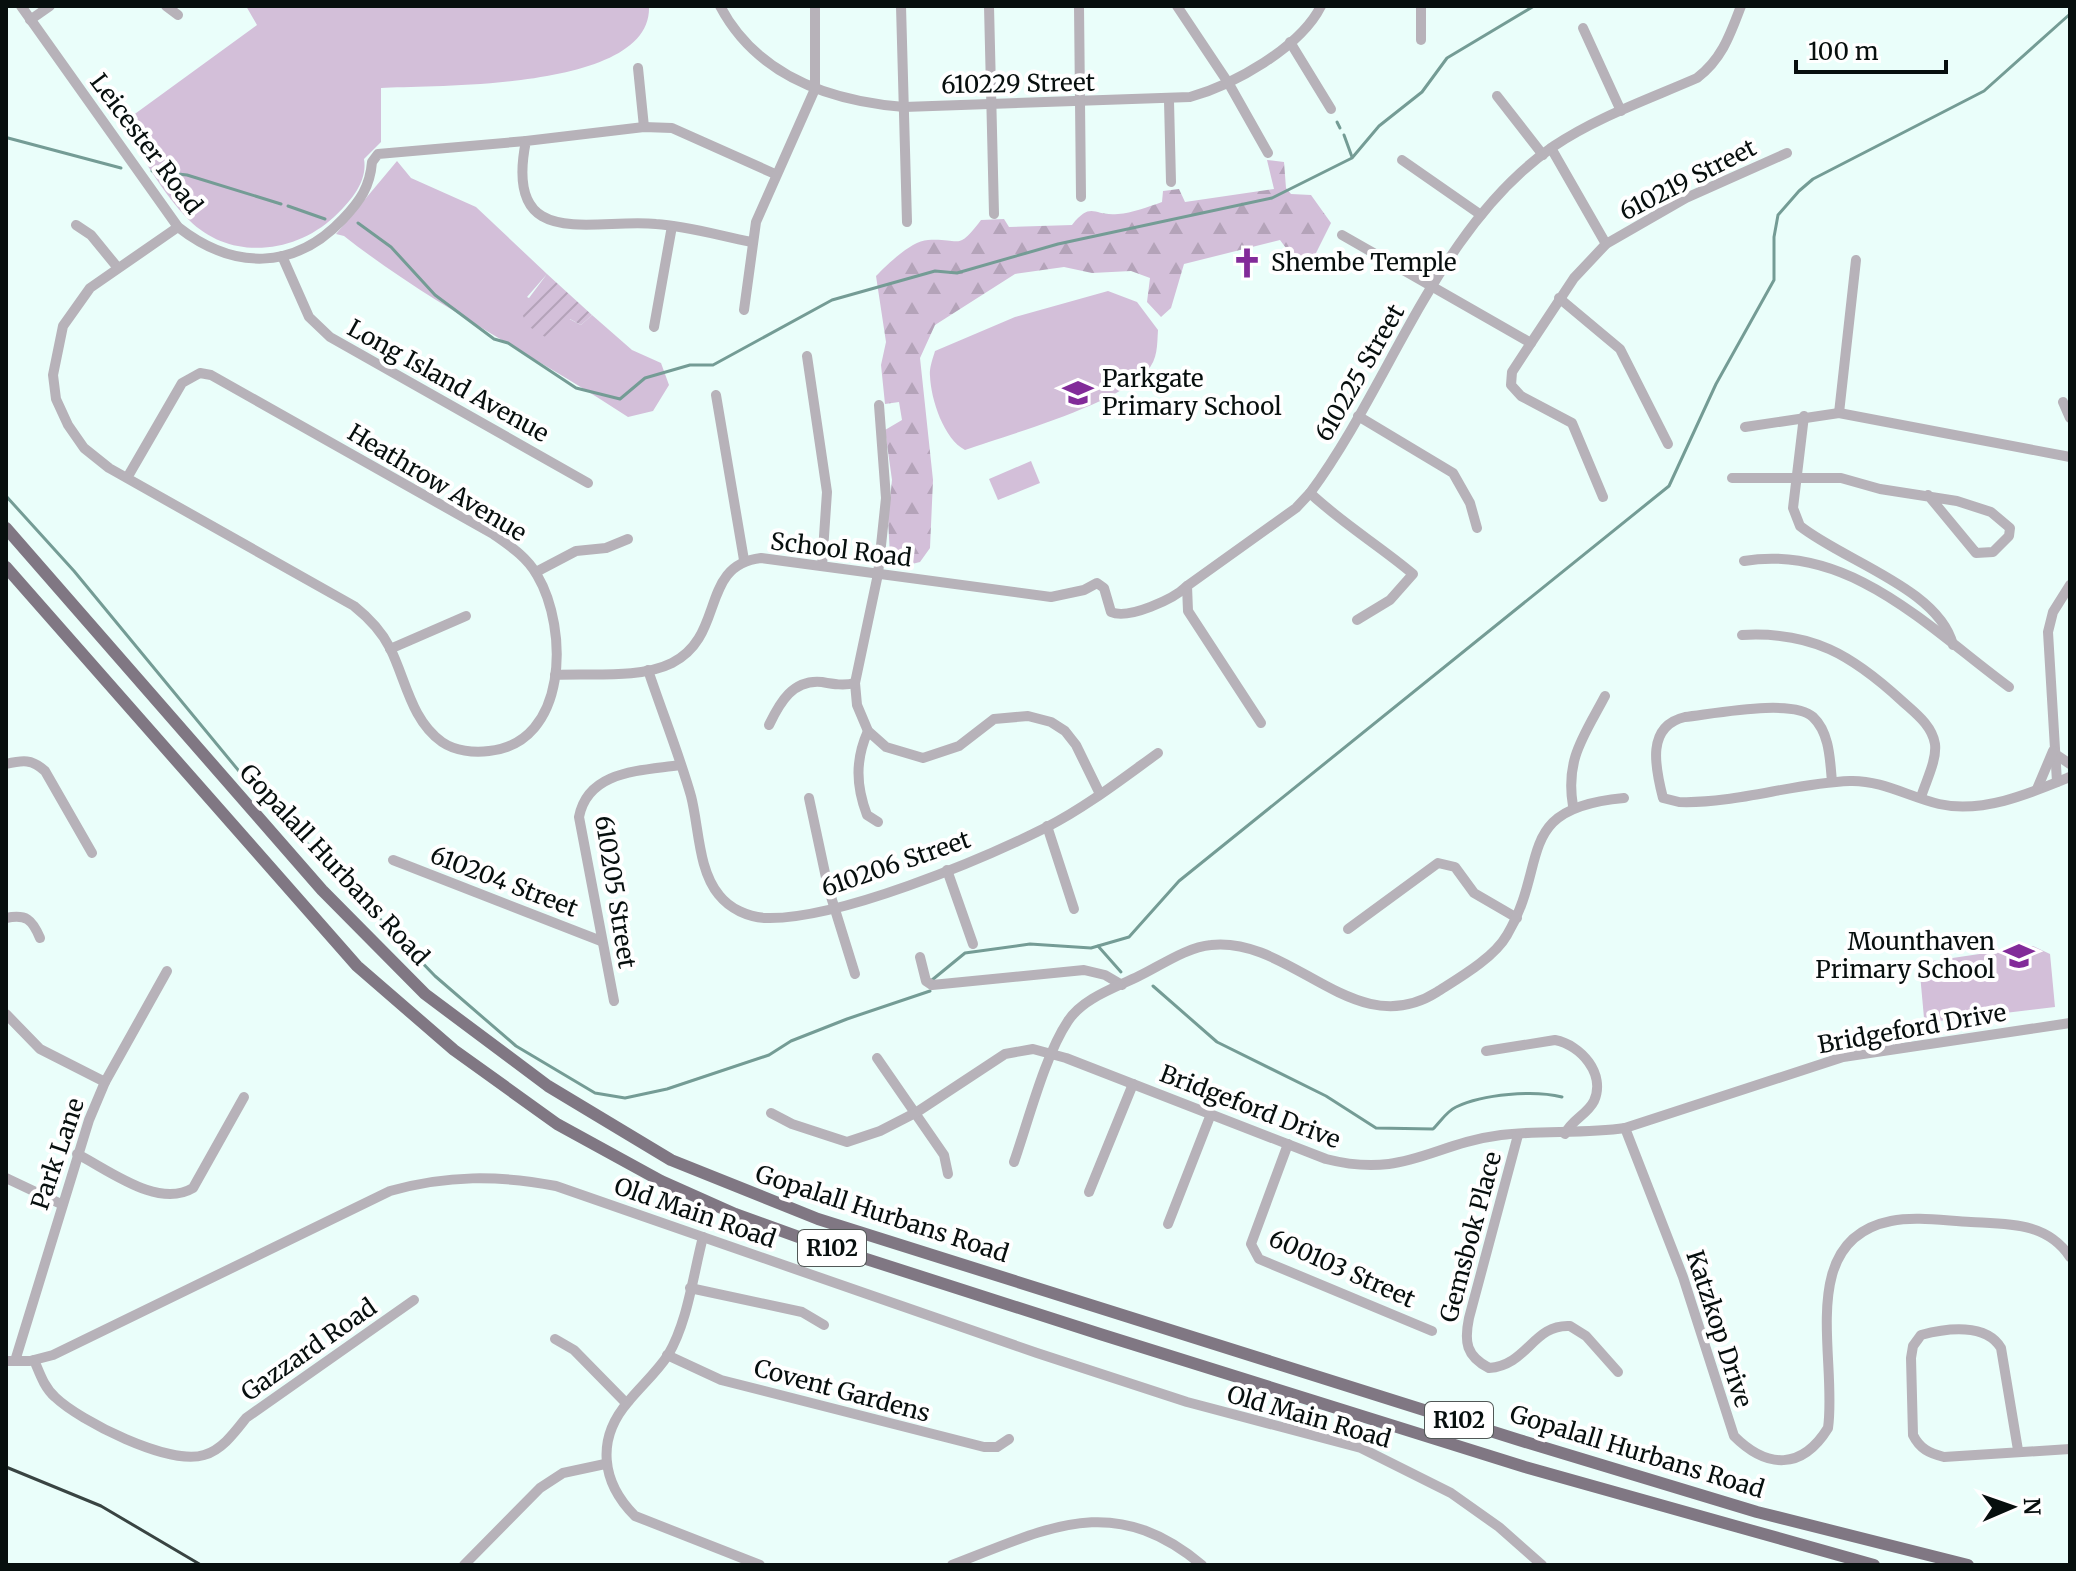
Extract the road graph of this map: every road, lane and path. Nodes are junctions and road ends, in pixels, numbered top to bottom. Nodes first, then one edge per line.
1 (21, 6) edge
2 (50, 6) edge
3 (166, 6) edge
4 (720, 6) edge
5 (815, 6) edge
6 (901, 6) edge
7 (989, 6) edge
8 (1079, 6) edge
9 (1177, 6) edge
10 (1321, 6) edge
11 (1421, 6) edge
12 (1741, 6) edge
13 (178, 15) dead end
14 (30, 20) junction
15 (1583, 28) dead end
16 (1421, 40) dead end
17 (1290, 42) junction
18 (638, 68) dead end
19 (1229, 84) junction
20 (815, 89) junction
21 (1497, 96) dead end
22 (1169, 101) junction
23 (1079, 103) junction
24 (992, 104) junction
25 (904, 107) junction
26 (1331, 109) dead end
27 (1621, 111) junction
28 (644, 127) junction
29 (526, 141) junction
30 (1547, 152) junction
31 (1268, 153) dead end
32 (1787, 153) dead end
33 (1402, 160) dead end
34 (775, 174) junction
35 (1171, 182) dead end
36 (1081, 197) dead end
37 (994, 214) dead end
38 (1481, 215) junction
39 (907, 222) dead end
40 (76, 225) dead end
41 (672, 226) junction
42 (178, 227) junction
43 (1342, 235) dead end
44 (752, 242) junction
45 (1606, 244) junction
46 (282, 256) junction
47 (1856, 260) dead end
48 (118, 268) junction
49 (1434, 287) junction
50 (1559, 298) junction
51 (744, 310) dead end
52 (654, 327) dead end
53 (1531, 343) junction
54 (807, 356) dead end
55 (716, 395) dead end
56 (2063, 402) dead end
57 (879, 405) dead end
58 (1839, 413) junction
59 (1358, 416) junction
60 (1804, 416) junction
61 (2070, 418) edge
62 (1745, 427) dead end
63 (1668, 444) dead end
64 (2070, 457) edge
65 (127, 478) junction
66 (1732, 478) dead end
67 (1796, 480) junction
68 (588, 483) dead end
69 (1310, 493) junction
70 (1928, 495) junction
71 (1603, 497) dead end
72 (6, 528) edge
73 (1477, 528) dead end
74 (628, 539) dead end
75 (744, 560) junction
76 (1744, 561) dead end
77 (822, 566) junction
78 (6, 567) edge
79 (536, 572) junction
80 (878, 574) junction
81 (2070, 585) edge
82 (1187, 586) junction
83 (1084, 590) joint
84 (466, 616) dead end
85 (1357, 620) dead end
86 (1742, 635) dead end
87 (1953, 645) junction
88 (390, 649) junction
89 (648, 670) junction
90 (555, 675) junction
91 (855, 683) junction
92 (2009, 687) dead end
93 (1605, 696) dead end
94 (1261, 723) dead end
95 (769, 725) dead end
96 (868, 731) junction
97 (2055, 751) junction
98 (1158, 753) dead end
99 (6, 764) edge
100 (2070, 764) edge
101 (680, 765) junction
102 (2070, 777) edge
103 (1832, 782) junction
104 (2057, 782) junction
105 (2037, 789) junction
106 (1100, 794) junction
107 (1921, 797) junction
108 (809, 798) dead end
109 (1624, 798) dead end
110 (1573, 806) junction
111 (878, 822) dead end
112 (1047, 826) junction
113 (92, 853) dead end
114 (393, 860) dead end
115 (947, 870) junction
116 (835, 909) junction
117 (1074, 909) dead end
118 (6, 918) edge
119 (1517, 918) junction
120 (1348, 929) dead end
121 (40, 938) dead end
122 (601, 941) junction
123 (973, 944) dead end
124 (920, 957) dead end
125 (167, 971) dead end
126 (855, 974) dead end
127 (1122, 985) junction
128 (614, 1001) dead end
129 (6, 1014) edge
130 (2070, 1023) edge
131 (1486, 1051) dead end
132 (1053, 1054) junction
133 (877, 1058) dead end
134 (105, 1082) junction
135 (1133, 1084) junction
136 (244, 1097) dead end
137 (917, 1112) junction
138 (771, 1113) dead end
139 (1211, 1114) junction
140 (1625, 1128) junction
141 (1565, 1134) junction
142 (1518, 1135) junction
143 (1288, 1144) junction
144 (77, 1154) junction
145 (1014, 1162) dead end
146 (948, 1174) dead end
147 (6, 1178) edge
148 (1089, 1192) dead end
149 (61, 1204) junction
150 (1168, 1224) dead end
151 (703, 1237) junction
152 (2070, 1257) edge
153 (690, 1288) junction
154 (414, 1300) dead end
155 (824, 1325) dead end
156 (1432, 1331) dead end
157 (555, 1339) dead end
158 (667, 1355) junction
159 (34, 1360) junction
160 (11, 1361) edge
161 (1618, 1372) dead end
162 (626, 1403) junction
163 (1009, 1439) dead end
164 (2070, 1449) edge
165 (2018, 1450) junction
166 (605, 1464) junction
167 (464, 1565) edge
168 (760, 1565) edge
169 (952, 1565) edge
170 (1202, 1565) edge
171 (1542, 1565) edge
172 (1874, 1565) edge
173 (1968, 1565) edge

1 - 14 street, Leicester Road
2 - 14 street
3 - 13 street
4 - 20 street, 610229 Street
5 - 20 street
6 - 25 street
7 - 24 street
8 - 23 street
9 - 19 street
10 - 17 street, 610229 Street
11 - 16 street
12 - 27 street, 610225 Street
14 - 42 street, Leicester Road
15 - 27 street
17 - 19 street, 610229 Street
17 - 26 street
18 - 28 street
19 - 22 street, 610229 Street
19 - 31 street
20 - 25 street, 610229 Street
20 - 34 street
21 - 30 street
22 - 23 street, 610229 Street
22 - 35 street
23 - 24 street, 610229 Street
23 - 36 street
24 - 25 street, 610229 Street
24 - 37 street
25 - 39 street
27 - 30 street, 610225 Street
28 - 29 street
28 - 34 street
29 - 41 street
29 - 46 street, Leicester Road
30 - 38 street, 610225 Street
30 - 45 street
32 - 45 street, 610219 Street
33 - 38 street
34 - 44 street
38 - 49 street, 610225 Street
40 - 48 street
41 - 44 street
41 - 52 street
42 - 46 street, Leicester Road
42 - 48 street, Heathrow Avenue
43 - 49 street
44 - 51 street
45 - 50 street, 610219 Street
46 - 68 street, Long Island Avenue
47 - 58 street
48 - 65 street, Heathrow Avenue
49 - 53 street
49 - 59 street, 610225 Street
50 - 53 street, 610219 Street
50 - 63 street
53 - 71 street, 610219 Street
54 - 77 street
55 - 75 street
56 - 61 street
57 - 80 street
58 - 60 street
58 - 64 street
59 - 69 street, 610225 Street
59 - 73 street
60 - 62 street
60 - 67 street
65 - 79 street, Heathrow Avenue
65 - 88 street, Heathrow Avenue
66 - 67 street
67 - 70 street
67 - 87 street
69 - 82 street, 610225 Street
69 - 85 street
70 - 70 street
72 - 173 main road, Gopalall Hurbans Road / R102
74 - 79 street
75 - 77 street, School Road
75 - 89 street, School Road
76 - 87 street
77 - 80 street, School Road
78 - 172 main road, Gopalall Hurbans Road / R102
79 - 90 street, Heathrow Avenue
80 - 83 street, School Road
80 - 91 street
81 - 97 street
82 - 83 street, 610225 Street
82 - 94 street
84 - 88 street
86 - 107 street
87 - 92 street
88 - 90 street, Heathrow Avenue
89 - 90 street, School Road
89 - 101 street, 610206 Street
91 - 95 street
91 - 96 street
93 - 110 street
96 - 106 street
96 - 111 street
97 - 100 street
97 - 104 street
97 - 105 street
98 - 106 street, 610206 Street
99 - 113 street
101 - 116 street, 610206 Street
101 - 122 street, 610205 Street
102 - 104 street
103 - 103 street
103 - 107 street
104 - 105 street
105 - 107 street
106 - 112 street, 610206 Street
108 - 116 street
109 - 110 street
110 - 119 street
112 - 115 street, 610206 Street
112 - 117 street
114 - 122 street, 610204 Street
115 - 116 street, 610206 Street
115 - 123 street
116 - 126 street
118 - 121 street
119 - 120 street
119 - 127 street
122 - 128 street, 610205 Street
124 - 127 street
125 - 134 street, Park Lane
127 - 132 street
129 - 134 street
130 - 140 street, Bridgeford Drive
131 - 141 street
132 - 135 street, Bridgeford Drive
132 - 137 street, Bridgeford Drive
132 - 145 street
133 - 137 street
134 - 144 street, Park Lane
135 - 139 street, Bridgeford Drive
135 - 148 street
136 - 144 street
137 - 138 street, Bridgeford Drive
137 - 146 street
139 - 143 street, Bridgeford Drive
139 - 150 street
140 - 141 street, Bridgeford Drive
140 - 152 street, Katzkop Drive
141 - 142 street, Bridgeford Drive
142 - 143 street, Bridgeford Drive
142 - 161 street, Gemsbok Place
143 - 156 street, 600103 Street
144 - 149 street, Park Lane
147 - 149 street
149 - 160 street, Park Lane
151 - 153 street
151 - 159 street, Old Main Road
151 - 171 street, Old Main Road
153 - 155 street
153 - 158 street
154 - 159 street, Gazzard Road
157 - 162 street
158 - 162 street
158 - 163 street, Covent Gardens
159 - 160 street, Old Main Road
162 - 166 street
164 - 165 street
165 - 165 street
166 - 167 street
166 - 168 street
169 - 170 street

